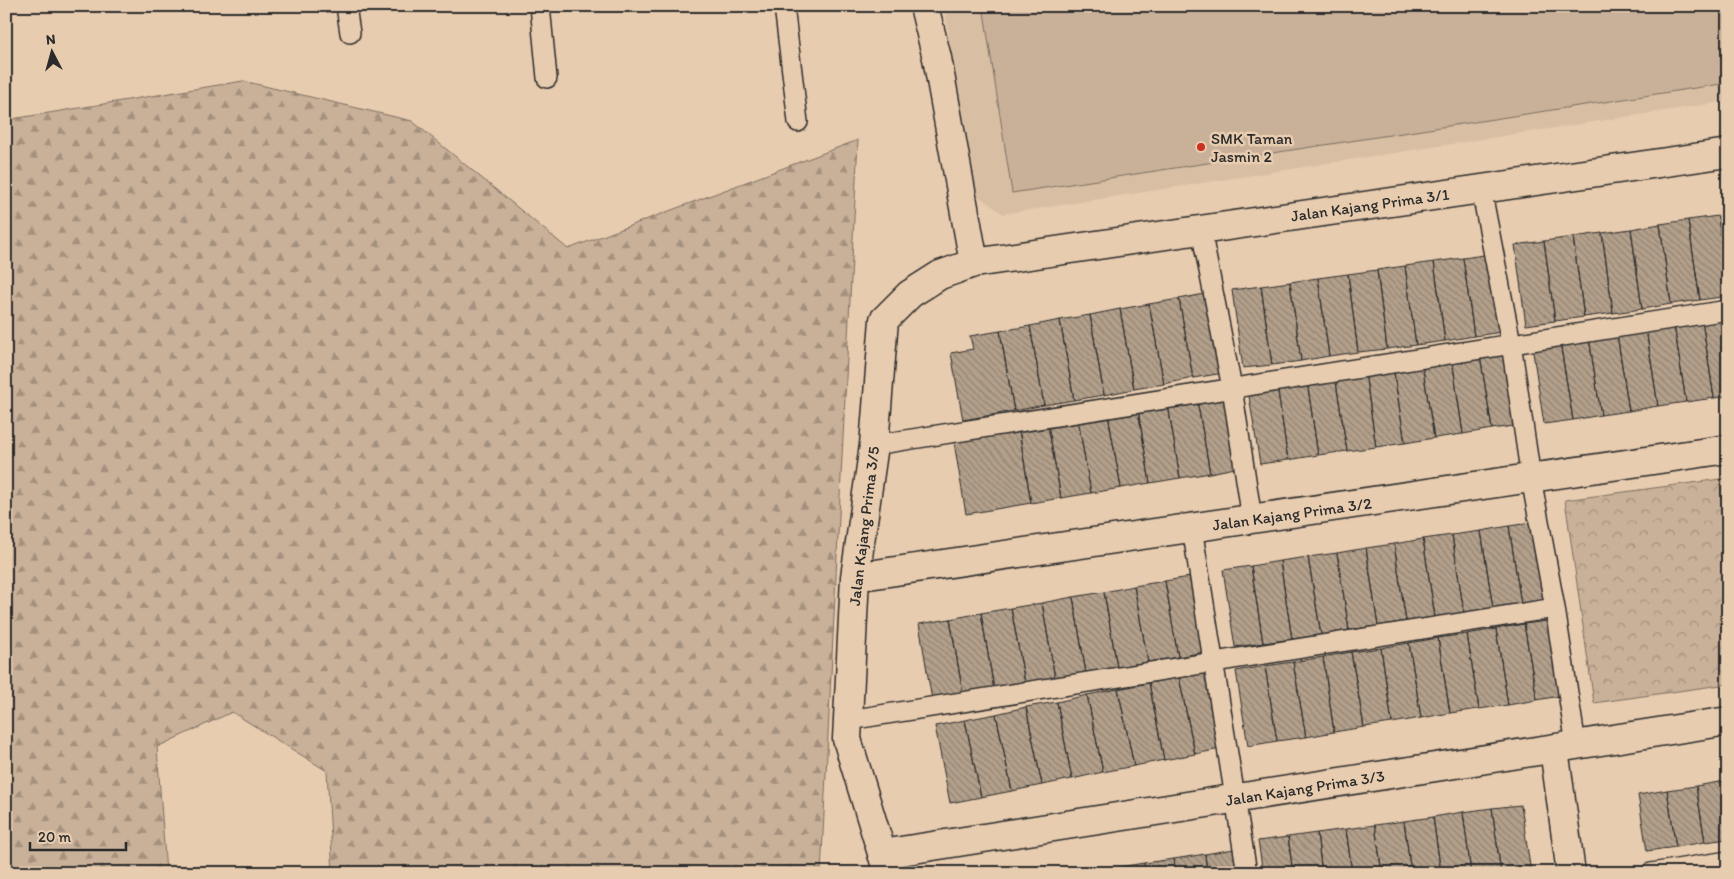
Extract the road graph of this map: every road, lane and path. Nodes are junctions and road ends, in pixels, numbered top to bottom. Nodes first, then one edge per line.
1 (346, 6) edge
2 (540, 6) edge
3 (784, 6) edge
4 (924, 6) edge
5 (350, 33) dead end
6 (547, 78) dead end
7 (798, 122) dead end
8 (1728, 153) edge
9 (1481, 188) junction
10 (1200, 230) junction
11 (1012, 257) joint
12 (974, 263) junction
13 (1728, 310) edge
14 (1511, 343) junction
15 (1232, 388) junction
16 (874, 445) junction
17 (1728, 450) edge
18 (1531, 478) junction
19 (1252, 519) junction
20 (1192, 528) junction
21 (855, 577) junction
22 (1555, 608) junction
23 (1214, 661) junction
24 (849, 720) junction
25 (1728, 721) edge
26 (1565, 747) junction
27 (1236, 798) junction
28 (1728, 861) edge
29 (884, 863) edge
30 (1247, 873) edge
31 (1571, 873) edge
32 (1650, 873) edge

1 - 5 lane
2 - 6 lane
3 - 7 lane
4 - 12 street
8 - 9 street, Jalan Kajang Prima 3/1
9 - 10 street, Jalan Kajang Prima 3/1
9 - 14 lane
10 - 11 street, Jalan Kajang Prima 3/1
10 - 15 lane
11 - 12 street, Jalan Kajang Prima 3/5
12 - 16 street, Jalan Kajang Prima 3/5
13 - 14 lane
14 - 15 lane
14 - 18 lane
15 - 16 lane
15 - 19 lane
16 - 21 street, Jalan Kajang Prima 3/5
17 - 18 street, Jalan Kajang Prima 3/2
18 - 19 street, Jalan Kajang Prima 3/2
18 - 22 lane
19 - 20 street, Jalan Kajang Prima 3/2
20 - 21 street, Jalan Kajang Prima 3/2
20 - 23 lane
21 - 24 street, Jalan Kajang Prima 3/5
22 - 23 lane
22 - 26 lane
23 - 24 lane
23 - 27 lane
24 - 29 street, Jalan Kajang Prima 3/5
25 - 26 street, Jalan Kajang Prima 3/3
26 - 27 street, Jalan Kajang Prima 3/3
26 - 31 street
27 - 29 street, Jalan Kajang Prima 3/3
27 - 30 lane
28 - 32 lane

